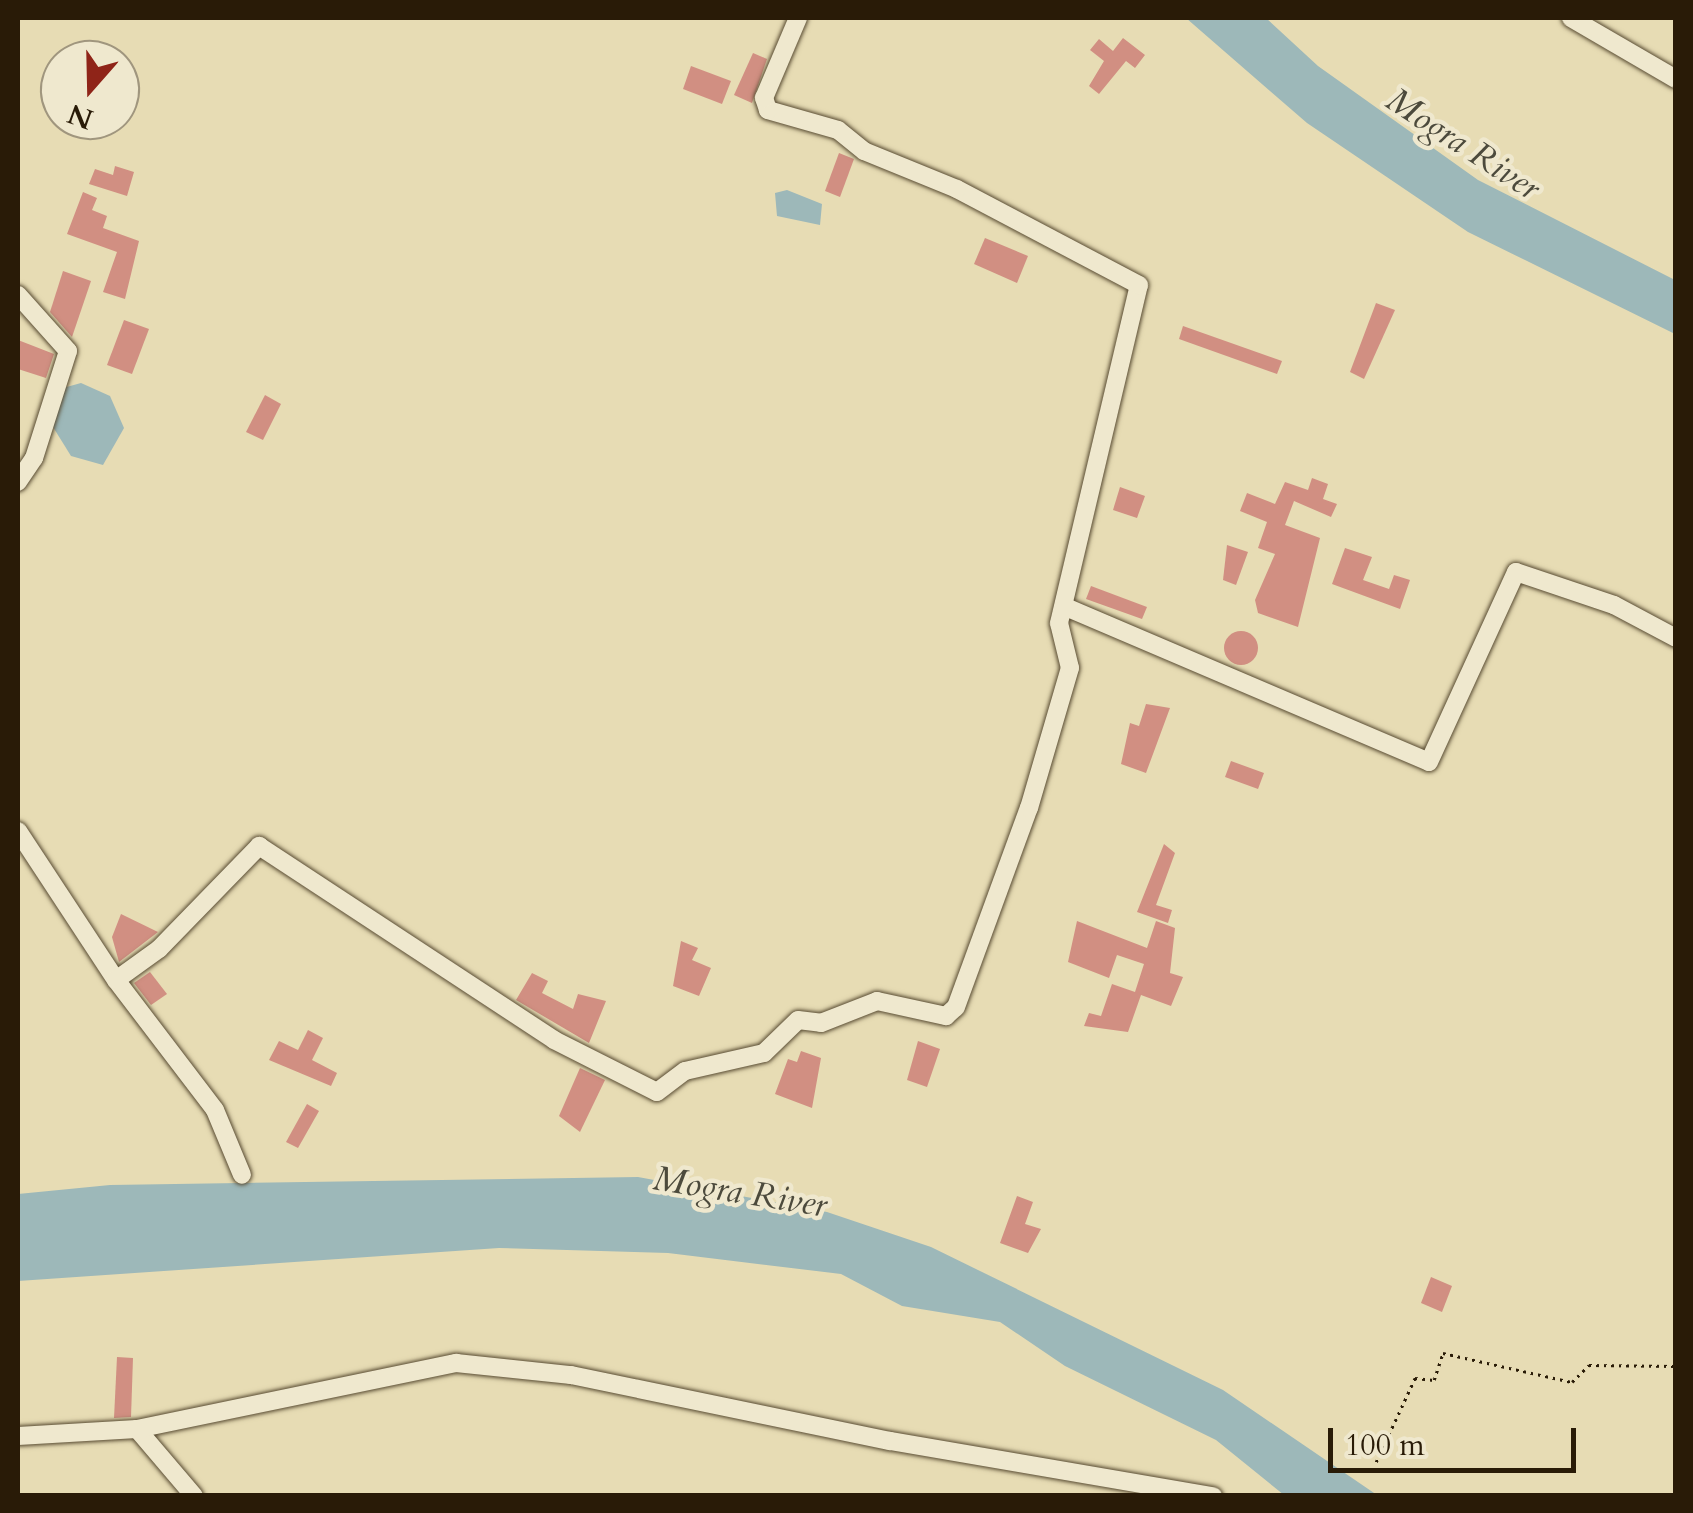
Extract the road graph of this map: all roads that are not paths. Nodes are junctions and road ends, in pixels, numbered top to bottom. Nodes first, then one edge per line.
1 (798, 18) edge
2 (1571, 18) edge
3 (1676, 79) edge
4 (18, 294) edge
5 (18, 482) edge
6 (1068, 608) junction
7 (1676, 638) edge
8 (18, 830) edge
9 (116, 980) junction
10 (242, 1175) dead end
11 (137, 1429) junction
12 (18, 1436) edge
13 (194, 1496) edge
14 (1213, 1496) edge

1 - 6 street
2 - 3 street
4 - 5 street
6 - 7 street
6 - 9 street
8 - 9 street
9 - 10 street
11 - 12 street
11 - 13 street
11 - 14 street

